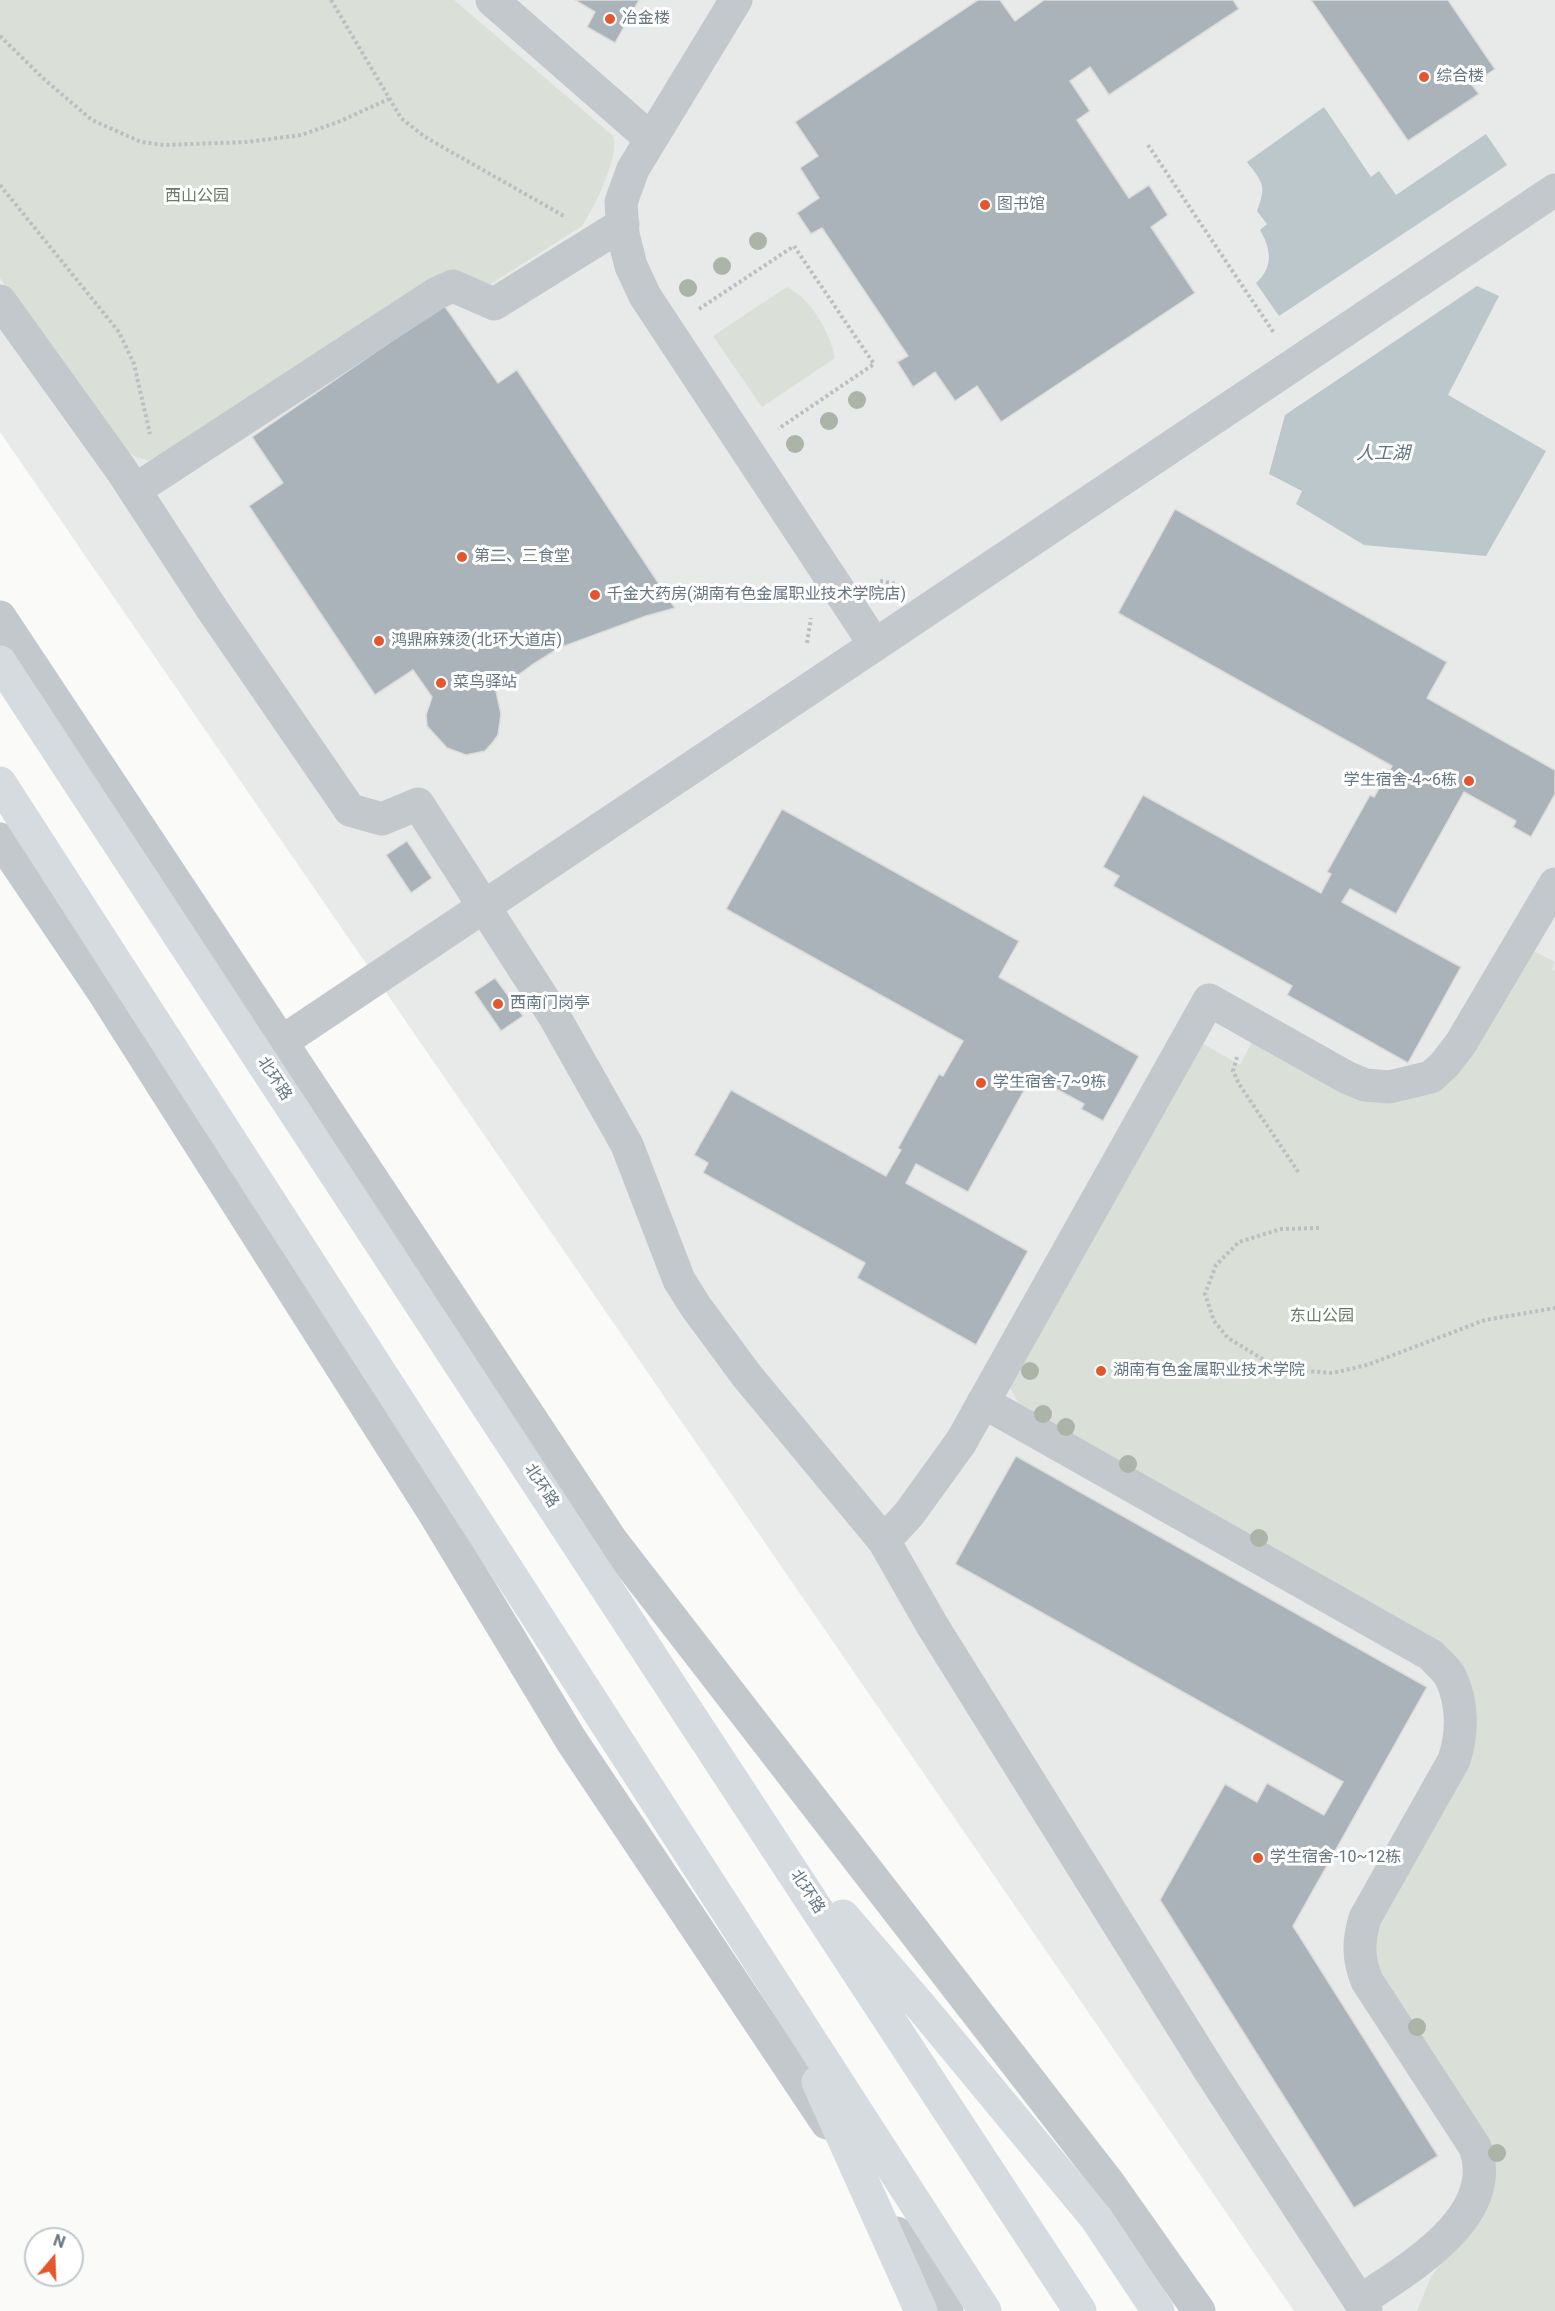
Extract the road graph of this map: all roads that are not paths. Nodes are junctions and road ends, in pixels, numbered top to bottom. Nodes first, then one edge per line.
1 (492, 0) edge
2 (736, 0) edge
3 (651, 139) junction
4 (1555, 190) edge
5 (612, 231) junction
6 (0, 301) edge
7 (145, 483) junction
8 (0, 617) edge
9 (875, 645) junction
10 (0, 662) edge
11 (0, 783) edge
12 (0, 839) edge
13 (1555, 884) edge
14 (485, 906) junction
15 (283, 1041) junction
16 (983, 1402) junction
17 (884, 1541) junction
18 (761, 1823) junction
19 (773, 1982) junction
20 (1363, 2306) edge
21 (921, 2311) edge
22 (947, 2311) edge
23 (985, 2311) edge
24 (1080, 2311) edge
25 (1158, 2311) edge
26 (1199, 2311) edge

1 - 3 street
2 - 3 street
3 - 5 street
4 - 9 street
5 - 7 street
5 - 9 street
6 - 7 street
7 - 14 street
8 - 15 street
9 - 14 street
10 - 18 highway, 北环路
11 - 19 highway
12 - 22 street
13 - 16 street
14 - 15 street
14 - 17 street
15 - 26 street
16 - 17 street
16 - 20 street
17 - 20 street
18 - 24 highway, 北环路
18 - 25 highway
19 - 21 highway
19 - 23 highway

